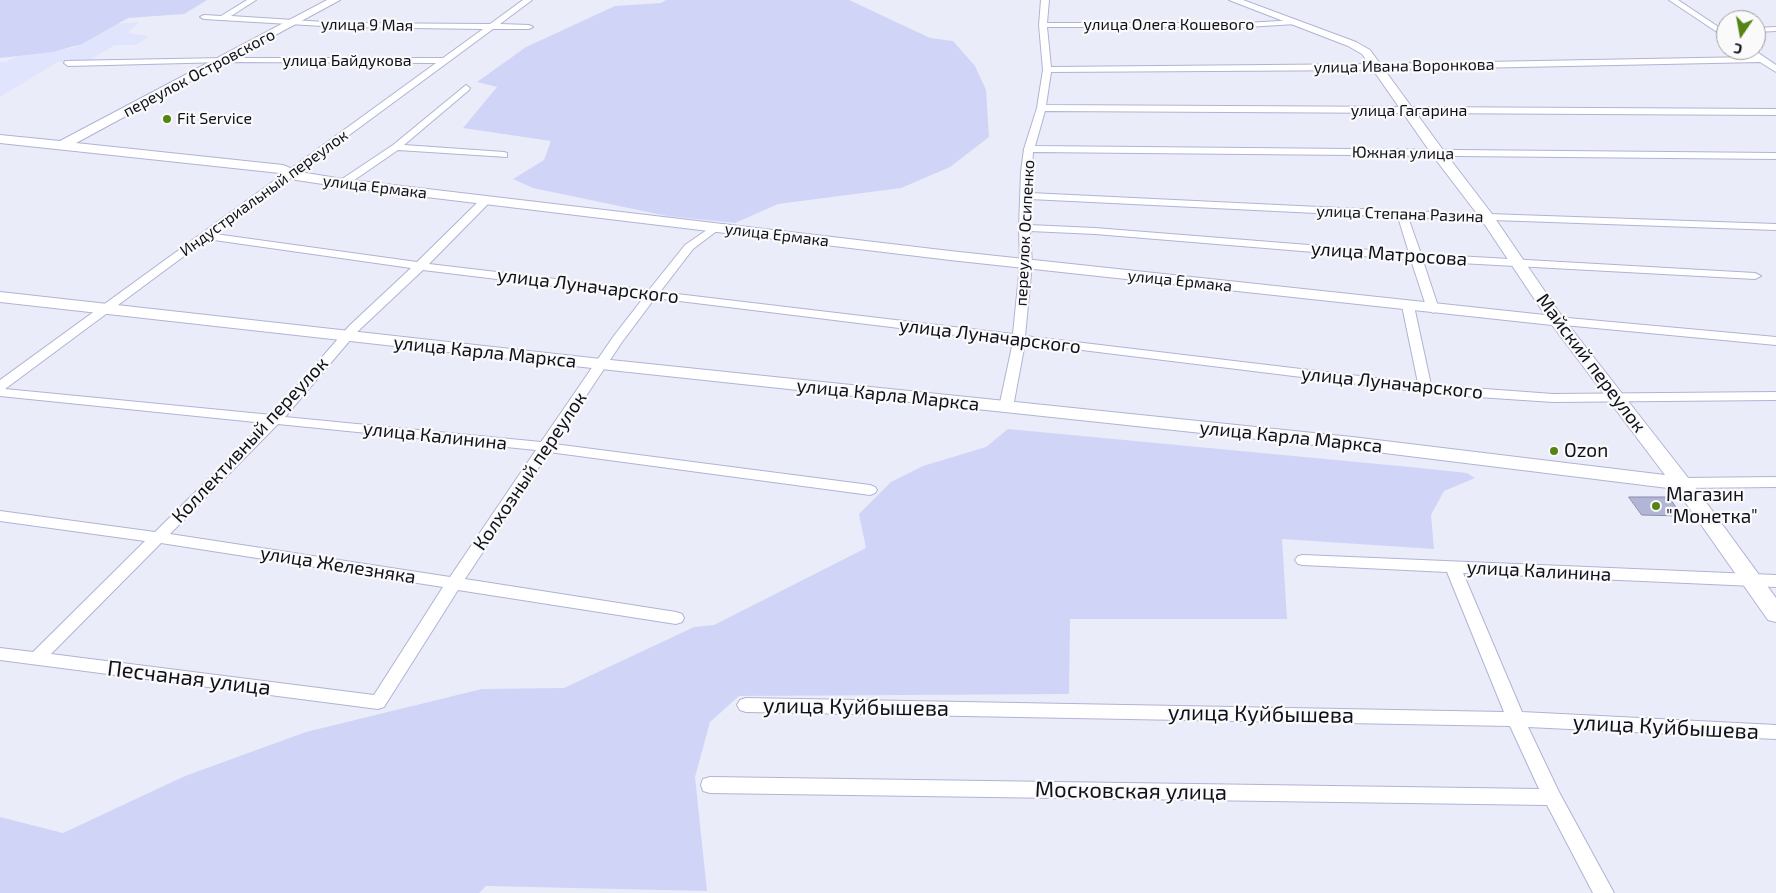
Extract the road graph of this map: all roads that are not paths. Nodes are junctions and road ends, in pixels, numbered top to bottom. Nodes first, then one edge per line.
1 (252, 0) edge
2 (335, 0) edge
3 (528, 0) edge
4 (1045, 0) edge
5 (1234, 0) edge
6 (1673, 0) edge
7 (204, 17) dead end
8 (223, 18) junction
9 (1296, 22) junction
10 (294, 23) junction
11 (1043, 25) junction
12 (494, 27) junction
13 (530, 27) dead end
14 (1716, 28) edge
15 (225, 60) junction
16 (446, 61) junction
17 (1764, 61) junction
18 (68, 63) dead end
19 (1776, 63) edge
20 (1376, 67) junction
21 (1776, 69) edge
22 (1047, 70) junction
23 (466, 88) dead end
24 (1042, 108) junction
25 (1408, 111) junction
26 (1776, 112) edge
27 (0, 139) edge
28 (64, 145) junction
29 (396, 146) junction
30 (1029, 149) junction
31 (504, 154) dead end
32 (1438, 154) junction
33 (1776, 156) edge
34 (291, 172) junction
35 (343, 183) junction
36 (1025, 196) junction
37 (485, 200) junction
38 (1402, 214) junction
39 (1487, 217) junction
40 (1776, 226) edge
41 (714, 228) junction
42 (1024, 228) junction
43 (206, 236) junction
44 (1417, 256) junction
45 (1518, 263) junction
46 (1026, 264) junction
47 (420, 266) junction
48 (1755, 276) dead end
49 (653, 294) junction
50 (0, 297) edge
51 (1408, 306) junction
52 (1433, 309) junction
53 (105, 310) junction
54 (1557, 321) junction
55 (346, 336) junction
56 (1019, 340) junction
57 (1776, 341) edge
58 (601, 364) junction
59 (0, 386) edge
60 (1425, 388) junction
61 (0, 392) edge
62 (1776, 396) edge
63 (1615, 397) junction
64 (1006, 407) junction
65 (275, 420) junction
66 (546, 447) junction
67 (1776, 482) edge
68 (1682, 483) junction
69 (870, 490) dead end
70 (0, 516) edge
71 (157, 538) junction
72 (1303, 560) dead end
73 (1453, 568) junction
74 (1752, 581) junction
75 (1776, 581) edge
76 (454, 583) junction
77 (1776, 614) edge
78 (676, 618) dead end
79 (0, 654) edge
80 (37, 658) junction
81 (378, 702) joint
82 (746, 705) dead end
83 (1516, 719) junction
84 (1776, 732) edge
85 (710, 785) dead end
86 (1552, 796) junction
87 (1604, 893) edge

1 - 8 street
2 - 10 main road, переулок Островского
3 - 12 street, Индустриальный переулок
4 - 11 street, переулок Осипенко
5 - 9 main road, Майский переулок
6 - 14 street
7 - 8 street, улица 9 Мая
8 - 10 street, улица 9 Мая
9 - 11 street, улица Олега Кошевого
9 - 20 main road, Майский переулок
10 - 12 street, улица 9 Мая
10 - 15 main road, переулок Островского
11 - 22 street, переулок Осипенко
12 - 13 street, улица 9 Мая
12 - 16 street, Индустриальный переулок
15 - 16 street, улица Байдукова
15 - 18 street, улица Байдукова
15 - 28 main road, переулок Островского
16 - 34 street, Индустриальный переулок
17 - 19 street, улица Ивана Воронкова
17 - 20 street, улица Ивана Воронкова
17 - 21 street
20 - 22 street, улица Ивана Воронкова
20 - 25 main road, Майский переулок
22 - 24 street, переулок Осипенко
23 - 29 street
24 - 25 street, улица Гагарина
24 - 30 street, переулок Осипенко
25 - 26 street, улица Гагарина
25 - 32 main road, Майский переулок
27 - 28 main road, улица Ермака
28 - 34 main road, улица Ермака
29 - 31 street
29 - 35 street
30 - 32 street, Южная улица
30 - 36 street, переулок Осипенко
32 - 33 street, Южная улица
32 - 39 main road, Майский переулок
34 - 35 main road, улица Ермака
34 - 43 street, Индустриальный переулок
35 - 37 main road, улица Ермака
36 - 38 street, улица Степана Разина
36 - 42 street, переулок Осипенко
37 - 41 main road, улица Ермака
37 - 47 street, Коллективный переулок
38 - 39 street, улица Степана Разина
38 - 44 street
39 - 40 street, улица Степана Разина
39 - 45 main road, Майский переулок
41 - 46 main road, улица Ермака
41 - 49 street, Колхозный переулок
42 - 44 street, улица Матросова
42 - 46 street, переулок Осипенко
43 - 47 street, улица Луначарского
43 - 53 street, Индустриальный переулок
44 - 45 street, улица Матросова
44 - 52 street
45 - 48 street, улица Матросова
45 - 54 main road, Майский переулок
46 - 51 main road, улица Ермака
46 - 56 street, переулок Осипенко
47 - 49 street, улица Луначарского
47 - 55 street, Коллективный переулок
49 - 56 street, улица Луначарского
49 - 58 street, Колхозный переулок
50 - 53 main road, улица Карла Маркса
51 - 52 main road, улица Ермака
51 - 60 street
52 - 54 main road, улица Ермака
53 - 55 main road, улица Карла Маркса
53 - 59 street, Индустриальный переулок
54 - 57 street
54 - 63 main road, Майский переулок
55 - 58 main road, улица Карла Маркса
55 - 65 street, Коллективный переулок
56 - 60 street, улица Луначарского
56 - 64 street, переулок Осипенко
58 - 64 main road, улица Карла Маркса
58 - 66 street, Колхозный переулок
60 - 63 street, улица Луначарского
61 - 65 street, улица Калинина
62 - 63 street, улица Луначарского
63 - 68 main road, Майский переулок
64 - 68 main road, улица Карла Маркса
65 - 66 street, улица Калинина
65 - 71 street, Коллективный переулок
66 - 69 street, улица Калинина
66 - 76 street, Колхозный переулок
67 - 68 street, улица Карла Маркса
68 - 74 main road, Майский переулок
70 - 71 street, улица Железняка
71 - 76 street, улица Железняка
71 - 80 street, Коллективный переулок
72 - 73 street, улица Калинина
73 - 74 street, улица Калинина
73 - 83 street
74 - 75 street, улица Калинина
74 - 77 main road, Майский переулок
76 - 78 street, улица Железняка
76 - 81 street, Колхозный переулок
79 - 80 street, Песчаная улица
80 - 81 street, Песчаная улица
82 - 83 street, улица Куйбышева
83 - 84 street, улица Куйбышева
83 - 86 street
85 - 86 street, Московская улица
86 - 87 street

